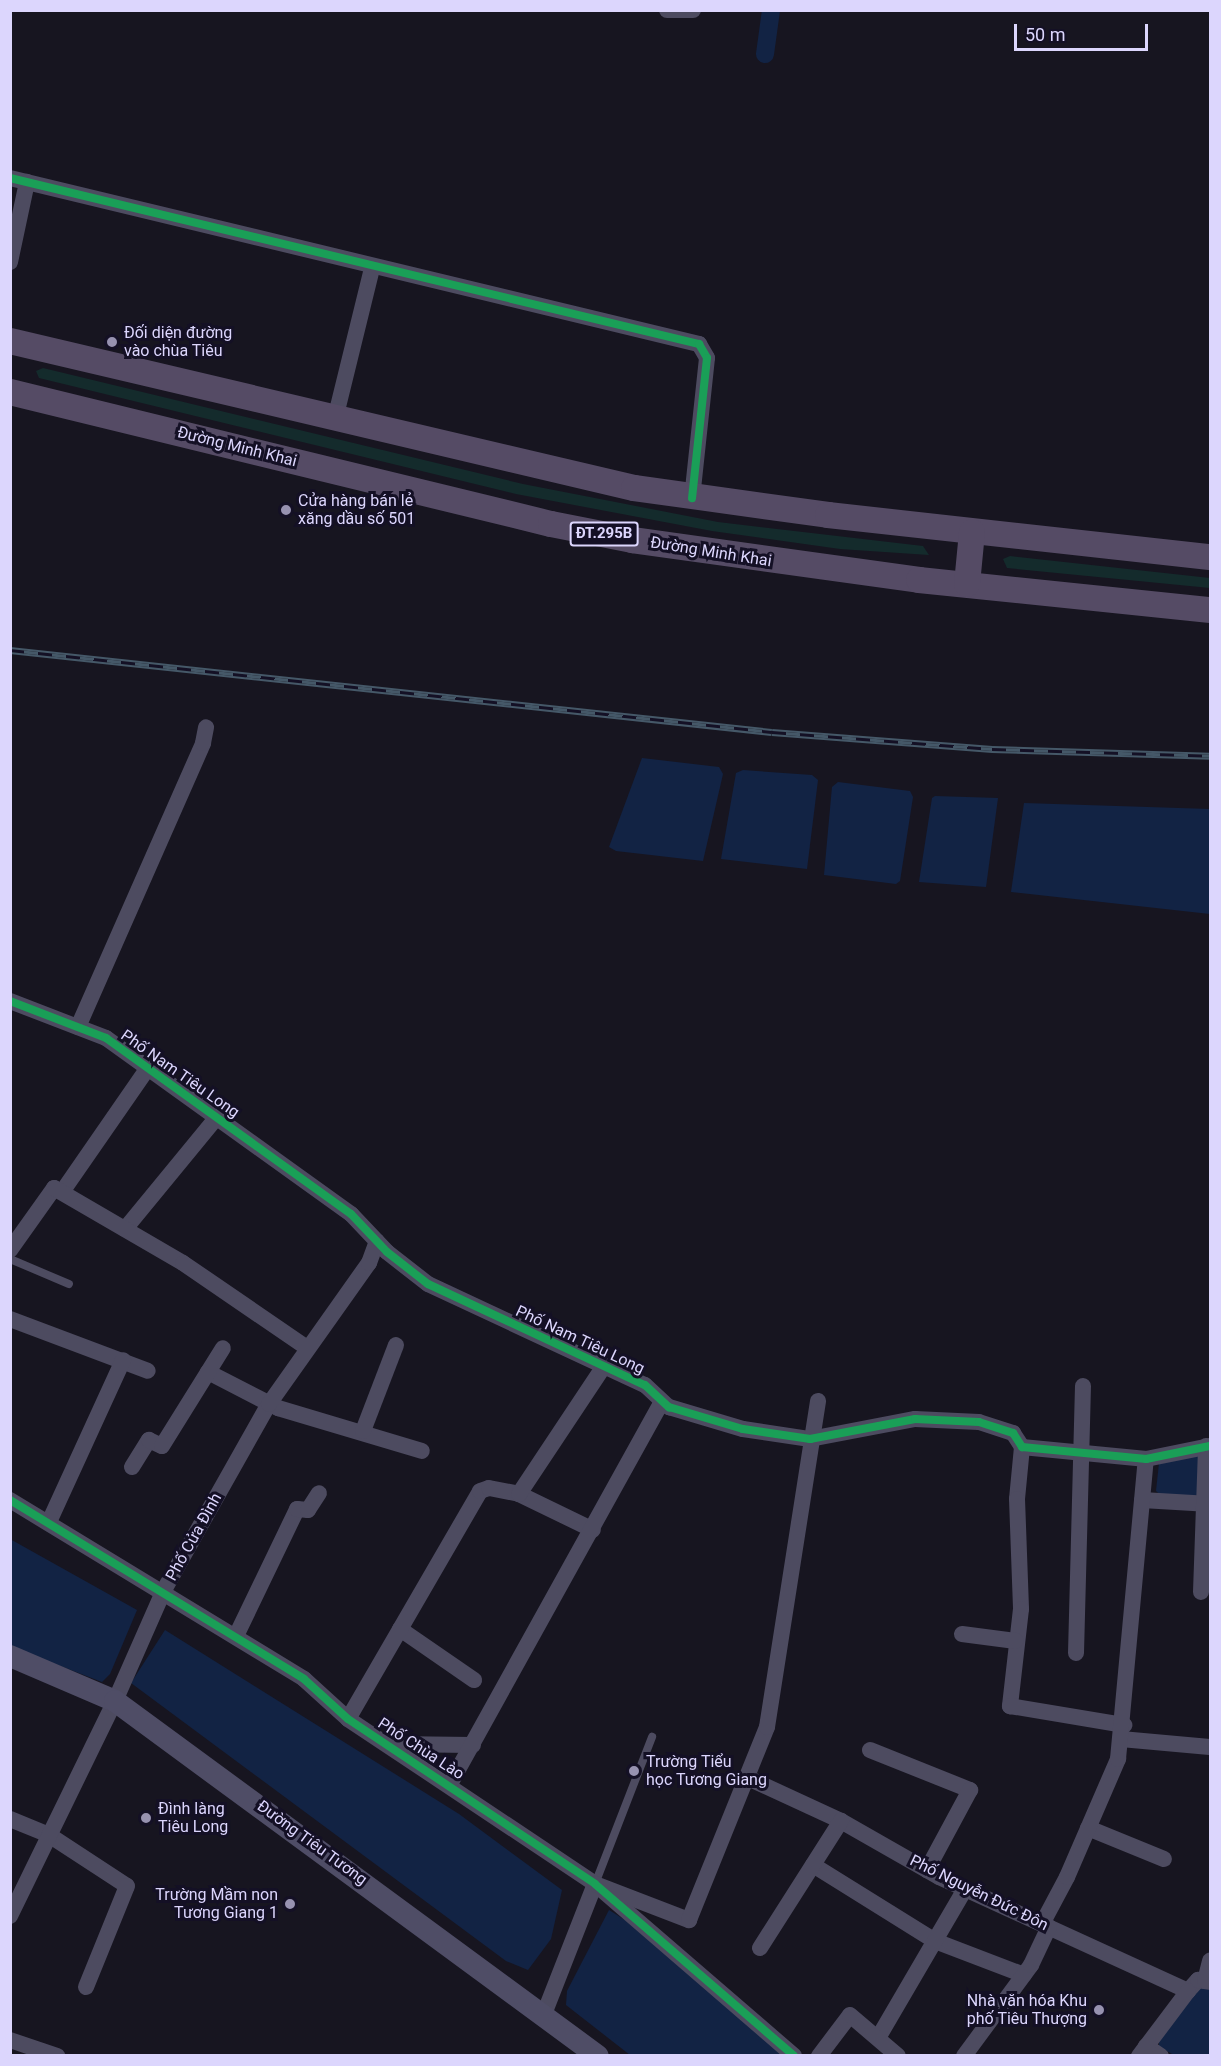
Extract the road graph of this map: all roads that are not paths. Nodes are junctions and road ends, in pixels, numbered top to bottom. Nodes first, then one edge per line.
1 (667, 10) edge
2 (693, 10) edge
3 (10, 178) edge
4 (27, 182) junction
5 (10, 262) edge
6 (372, 268) junction
7 (10, 341) edge
8 (10, 392) edge
9 (335, 419) junction
10 (692, 498) junction
11 (972, 532) junction
12 (1210, 557) edge
13 (967, 584) junction
14 (1210, 610) edge
15 (206, 727) dead end
16 (10, 1000) edge
17 (78, 1027) junction
18 (148, 1068) junction
19 (217, 1117) junction
20 (62, 1192) junction
21 (125, 1229) junction
22 (377, 1241) junction
23 (10, 1250) edge
24 (10, 1259) edge
25 (69, 1284) dead end
26 (10, 1319) edge
27 (396, 1345) dead end
28 (223, 1348) dead end
29 (307, 1348) junction
30 (123, 1360) junction
31 (604, 1366) junction
32 (148, 1371) dead end
33 (208, 1372) junction
34 (1083, 1386) dead end
35 (818, 1401) dead end
36 (661, 1403) junction
37 (269, 1404) junction
38 (363, 1431) junction
39 (810, 1439) junction
40 (1022, 1447) junction
41 (1207, 1449) edge
42 (422, 1451) dead end
43 (1082, 1453) junction
44 (1146, 1459) junction
45 (132, 1467) dead end
46 (319, 1493) dead end
47 (519, 1494) junction
48 (10, 1500) edge
49 (1142, 1500) junction
50 (1206, 1504) edge
51 (49, 1522) junction
52 (593, 1530) junction
53 (164, 1590) junction
54 (1201, 1592) dead end
55 (400, 1629) junction
56 (962, 1634) dead end
57 (236, 1636) junction
58 (1016, 1641) junction
59 (1076, 1653) dead end
60 (10, 1656) edge
61 (474, 1680) dead end
62 (115, 1701) junction
63 (348, 1719) junction
64 (1122, 1732) junction
65 (652, 1737) dead end
66 (388, 1744) junction
67 (473, 1745) junction
68 (1210, 1747) edge
69 (870, 1750) dead end
70 (748, 1778) junction
71 (450, 1784) junction
72 (10, 1819) edge
73 (841, 1821) junction
74 (1088, 1828) junction
75 (49, 1835) junction
76 (1164, 1859) dead end
77 (813, 1865) junction
78 (927, 1870) junction
79 (595, 1884) junction
80 (964, 1888) junction
81 (10, 1916) edge
82 (1045, 1925) junction
83 (935, 1941) junction
84 (760, 1948) dead end
85 (1210, 1961) edge
86 (1024, 1975) junction
87 (1208, 1982) edge
88 (86, 1987) dead end
89 (1188, 1991) junction
90 (544, 2014) junction
91 (878, 2038) junction
92 (10, 2040) edge
93 (1143, 2051) edge
94 (56, 2055) edge
95 (598, 2055) edge
96 (794, 2055) edge
97 (819, 2055) edge
98 (898, 2055) edge
99 (964, 2055) edge
100 (1161, 2055) edge

1 - 2 street
3 - 4 street
4 - 5 street
4 - 6 street
6 - 9 street
6 - 10 street
7 - 9 main road
8 - 13 main road, Đường Minh Khai / ĐT.295B
9 - 10 main road
10 - 11 main road
11 - 12 main road
11 - 13 main road
13 - 14 main road, Đường Minh Khai / ĐT.295B
15 - 17 street
16 - 17 street, Phố Nam Tiêu Long
17 - 18 street, Phố Nam Tiêu Long
18 - 19 street, Phố Nam Tiêu Long
18 - 20 street
19 - 21 street
19 - 22 street, Phố Nam Tiêu Long
20 - 21 street
20 - 23 street
21 - 29 street
22 - 29 street, Phố Cửa Đình
22 - 31 street, Phố Nam Tiêu Long
24 - 25 lane
26 - 30 street
27 - 38 street
28 - 33 street
29 - 37 street, Phố Cửa Đình
30 - 32 street
30 - 51 street
31 - 36 street, Phố Nam Tiêu Long
31 - 47 street
33 - 37 street
33 - 45 street
34 - 43 street
35 - 39 street
36 - 39 street, Phố Nam Tiêu Long
36 - 52 street
37 - 38 street
37 - 53 street, Phố Cửa Đình
38 - 42 street
39 - 40 street, Phố Nam Tiêu Long
39 - 70 street
40 - 43 street
40 - 58 street
41 - 44 street
41 - 50 street
43 - 44 street
43 - 59 street
44 - 49 street
46 - 57 street
47 - 52 street
47 - 55 street
48 - 51 street, Phố Chùa Lào
49 - 50 street
49 - 64 street
50 - 54 street
51 - 53 street, Phố Chùa Lào
52 - 67 street
53 - 57 street, Phố Chùa Lào
53 - 62 street, Phố Cửa Đình
55 - 61 street
55 - 63 street
56 - 58 street
57 - 63 street, Phố Chùa Lào
58 - 64 street
60 - 62 street, Đường Tiêu Tương
62 - 75 street, Phố Cửa Đình
62 - 90 street, Đường Tiêu Tương
63 - 66 street, Phố Chùa Lào
64 - 68 street
64 - 74 street
65 - 79 lane
66 - 67 street
66 - 71 street, Phố Chùa Lào
67 - 71 street
69 - 78 street
70 - 73 street, Phố Nguyễn Đức Đôn
70 - 79 street
71 - 79 street, Phố Chùa Lào
72 - 75 street
73 - 77 street
73 - 78 street, Phố Nguyễn Đức Đôn
74 - 76 street
74 - 82 street
75 - 81 street, Phố Cửa Đình
75 - 88 street
77 - 83 street
77 - 84 street
78 - 80 street, Phố Nguyễn Đức Đôn
79 - 90 street
79 - 96 street, Phố Chùa Lào
80 - 82 street, Phố Nguyễn Đức Đôn
80 - 83 street
82 - 86 street
82 - 89 street, Phố Nguyễn Đức Đôn
83 - 86 street
83 - 91 street
85 - 87 street
86 - 99 street
87 - 89 street
89 - 93 street
90 - 95 street, Đường Tiêu Tương
91 - 97 street
91 - 98 street
92 - 94 street
93 - 100 street

